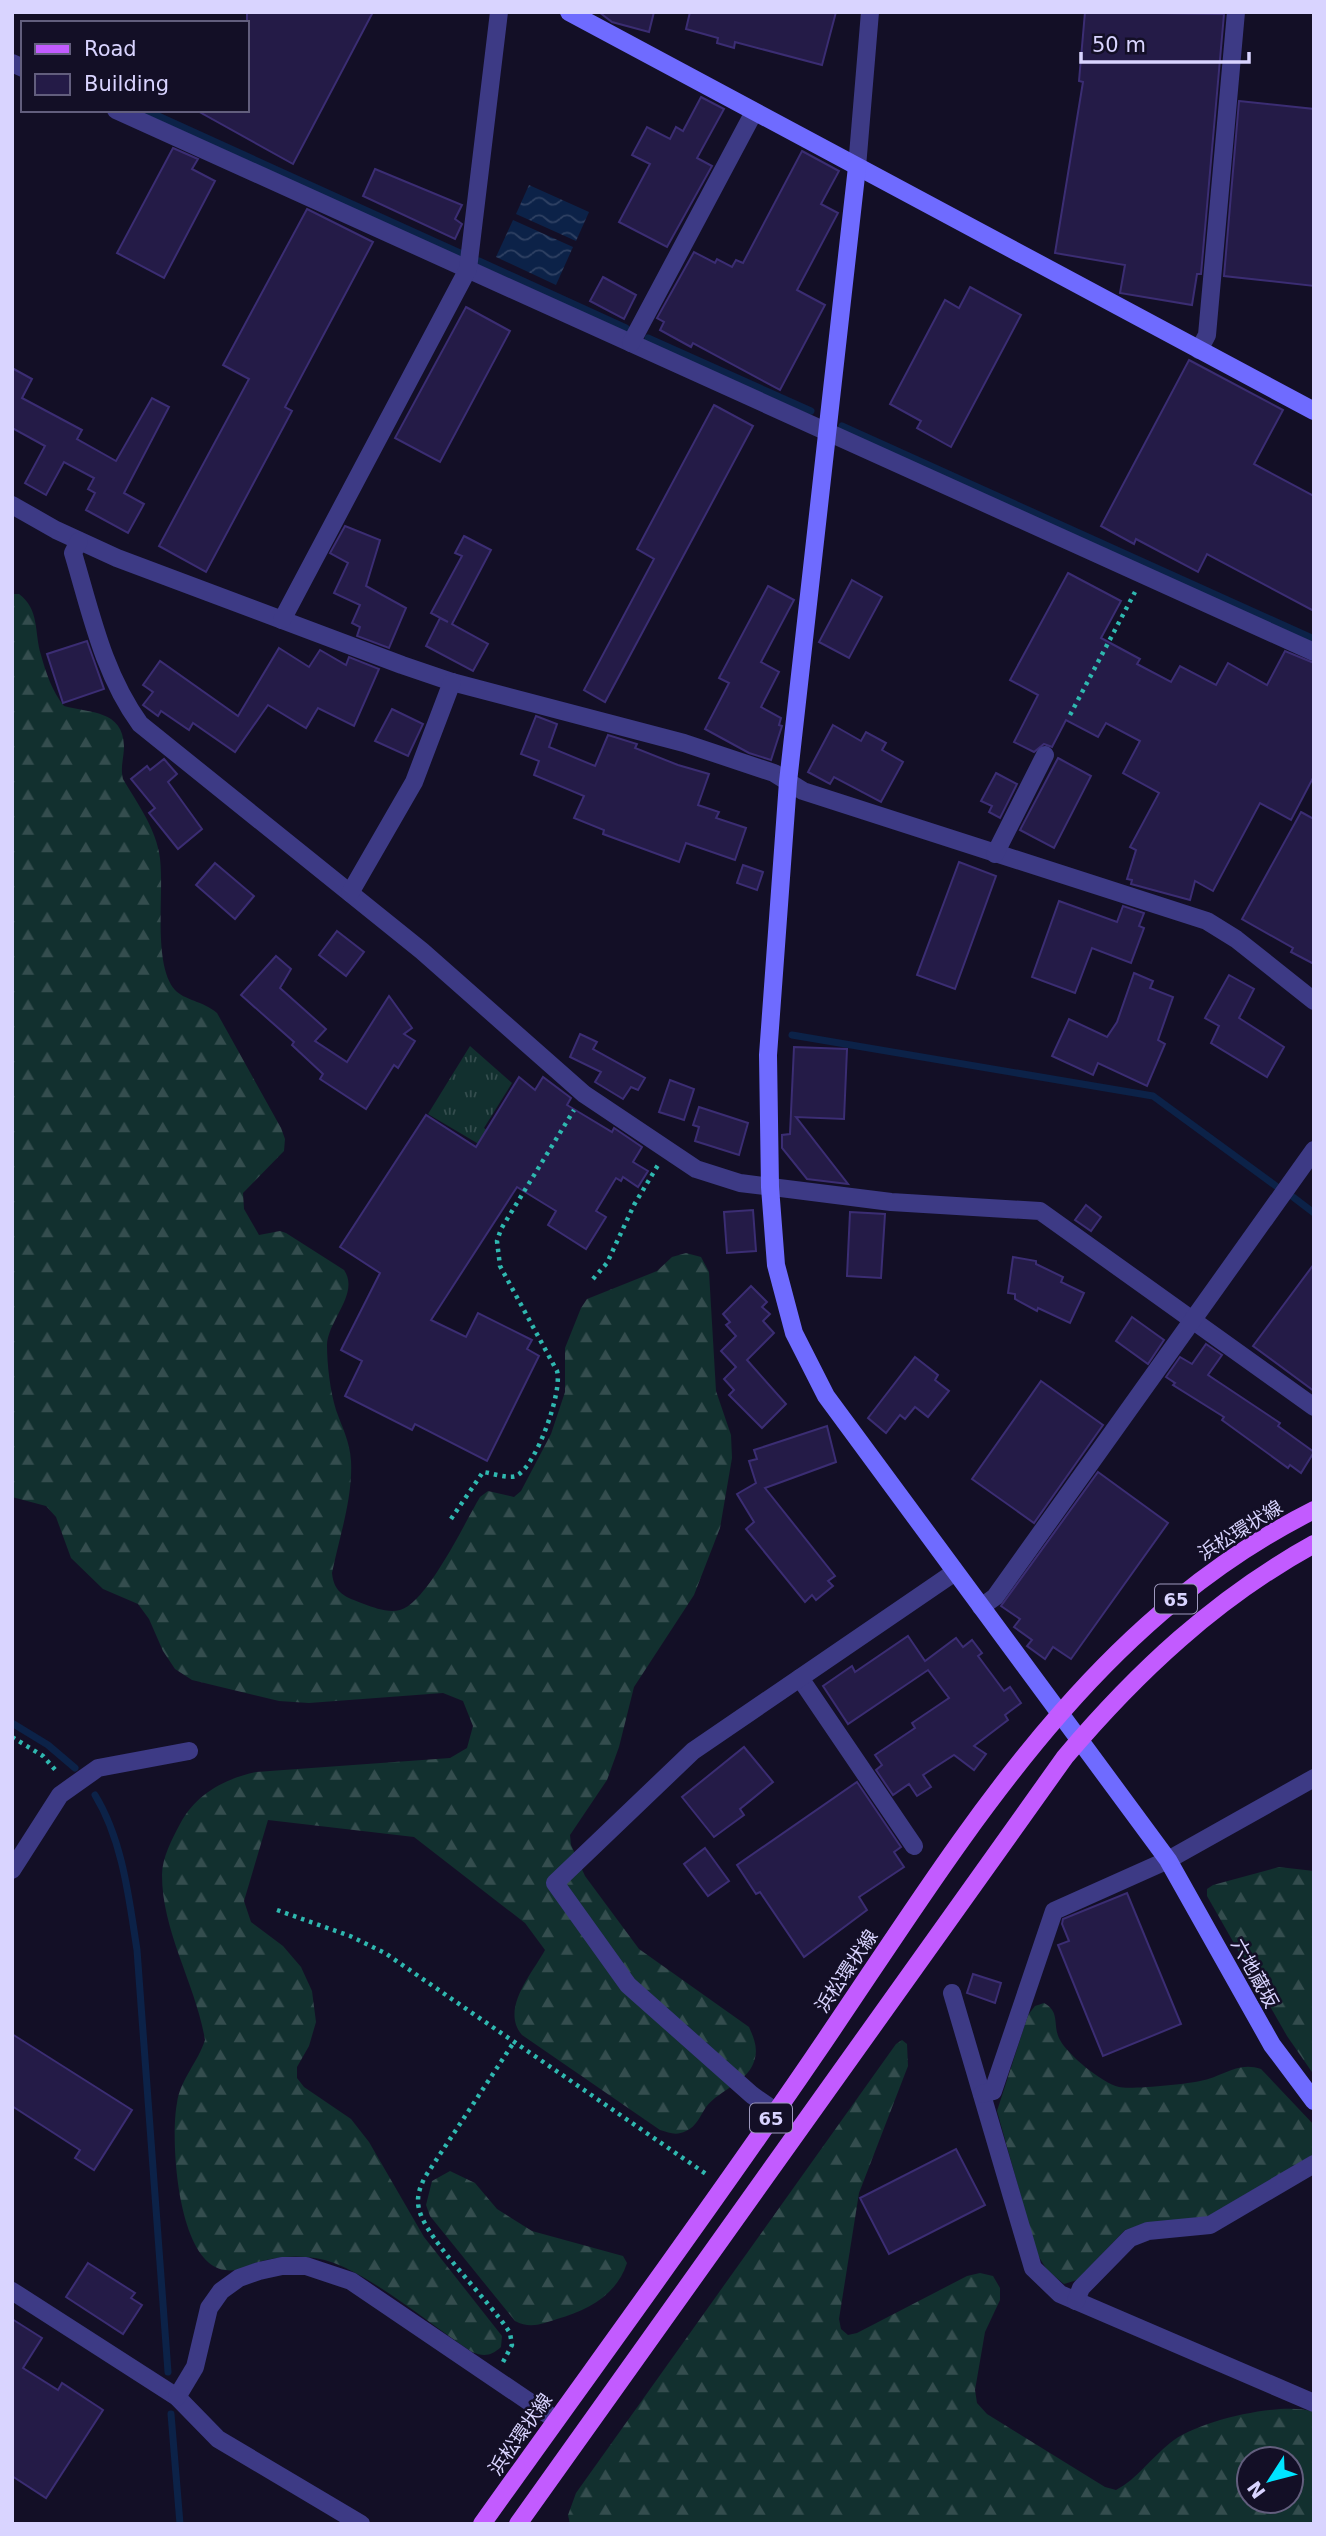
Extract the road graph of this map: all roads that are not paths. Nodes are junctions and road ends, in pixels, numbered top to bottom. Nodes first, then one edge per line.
1 (499, 12) edge
2 (569, 12) edge
3 (870, 12) edge
4 (1236, 12) edge
5 (120, 112) edge
6 (754, 112) junction
7 (857, 167) junction
8 (468, 269) junction
9 (631, 343) junction
10 (1199, 350) junction
11 (1314, 411) edge
12 (827, 432) junction
13 (12, 505) edge
14 (79, 541) junction
15 (282, 620) junction
16 (1314, 652) edge
17 (452, 682) junction
18 (1045, 755) dead end
19 (788, 782) junction
20 (995, 855) junction
21 (350, 893) junction
22 (1314, 1001) edge
23 (1314, 1150) edge
24 (770, 1187) junction
25 (1192, 1320) junction
26 (1314, 1407) edge
27 (1314, 1510) edge
28 (1314, 1544) edge
29 (955, 1572) junction
30 (981, 1607) junction
31 (800, 1678) junction
32 (1059, 1713) junction
33 (1079, 1740) junction
34 (189, 1751) dead end
35 (1314, 1779) edge
36 (914, 1846) dead end
37 (1168, 1860) junction
38 (12, 1870) edge
39 (952, 1993) dead end
40 (982, 2094) junction
41 (1314, 2101) edge
42 (775, 2112) junction
43 (1314, 2164) edge
44 (12, 2291) edge
45 (1076, 2301) junction
46 (177, 2398) junction
47 (1314, 2403) edge
48 (556, 2420) junction
49 (360, 2524) edge
50 (482, 2524) edge
51 (517, 2524) edge

1 - 8 street
2 - 6 street
3 - 7 street
4 - 10 street
5 - 8 street
6 - 7 street
6 - 9 street
7 - 10 street
7 - 12 street, 六地蔵坂
8 - 9 street
8 - 15 street
9 - 12 street
10 - 11 street
12 - 16 street
12 - 19 street, 六地蔵坂
13 - 14 street
14 - 15 street
14 - 21 street
15 - 17 street
17 - 19 street
17 - 21 street
18 - 20 street
19 - 20 street
19 - 24 street, 六地蔵坂
20 - 22 street
21 - 24 street
23 - 25 street
24 - 25 street
24 - 29 street, 六地蔵坂
25 - 26 street
25 - 30 street
27 - 32 main road, 浜松環状線 / 65
28 - 33 main road, 65
29 - 30 street, 六地蔵坂
29 - 31 street
30 - 32 street, 六地蔵坂
31 - 36 street
31 - 42 street
32 - 33 street, 六地蔵坂
32 - 42 main road, 浜松環状線 / 65
33 - 37 street, 六地蔵坂
33 - 51 main road, 65
34 - 38 street
35 - 37 street
37 - 40 street
37 - 41 street, 六地蔵坂
39 - 40 street
40 - 45 street
42 - 48 main road, 浜松環状線 / 65
43 - 45 street
44 - 46 street
45 - 47 street
46 - 48 street
46 - 49 street
48 - 50 main road, 浜松環状線 / 65

